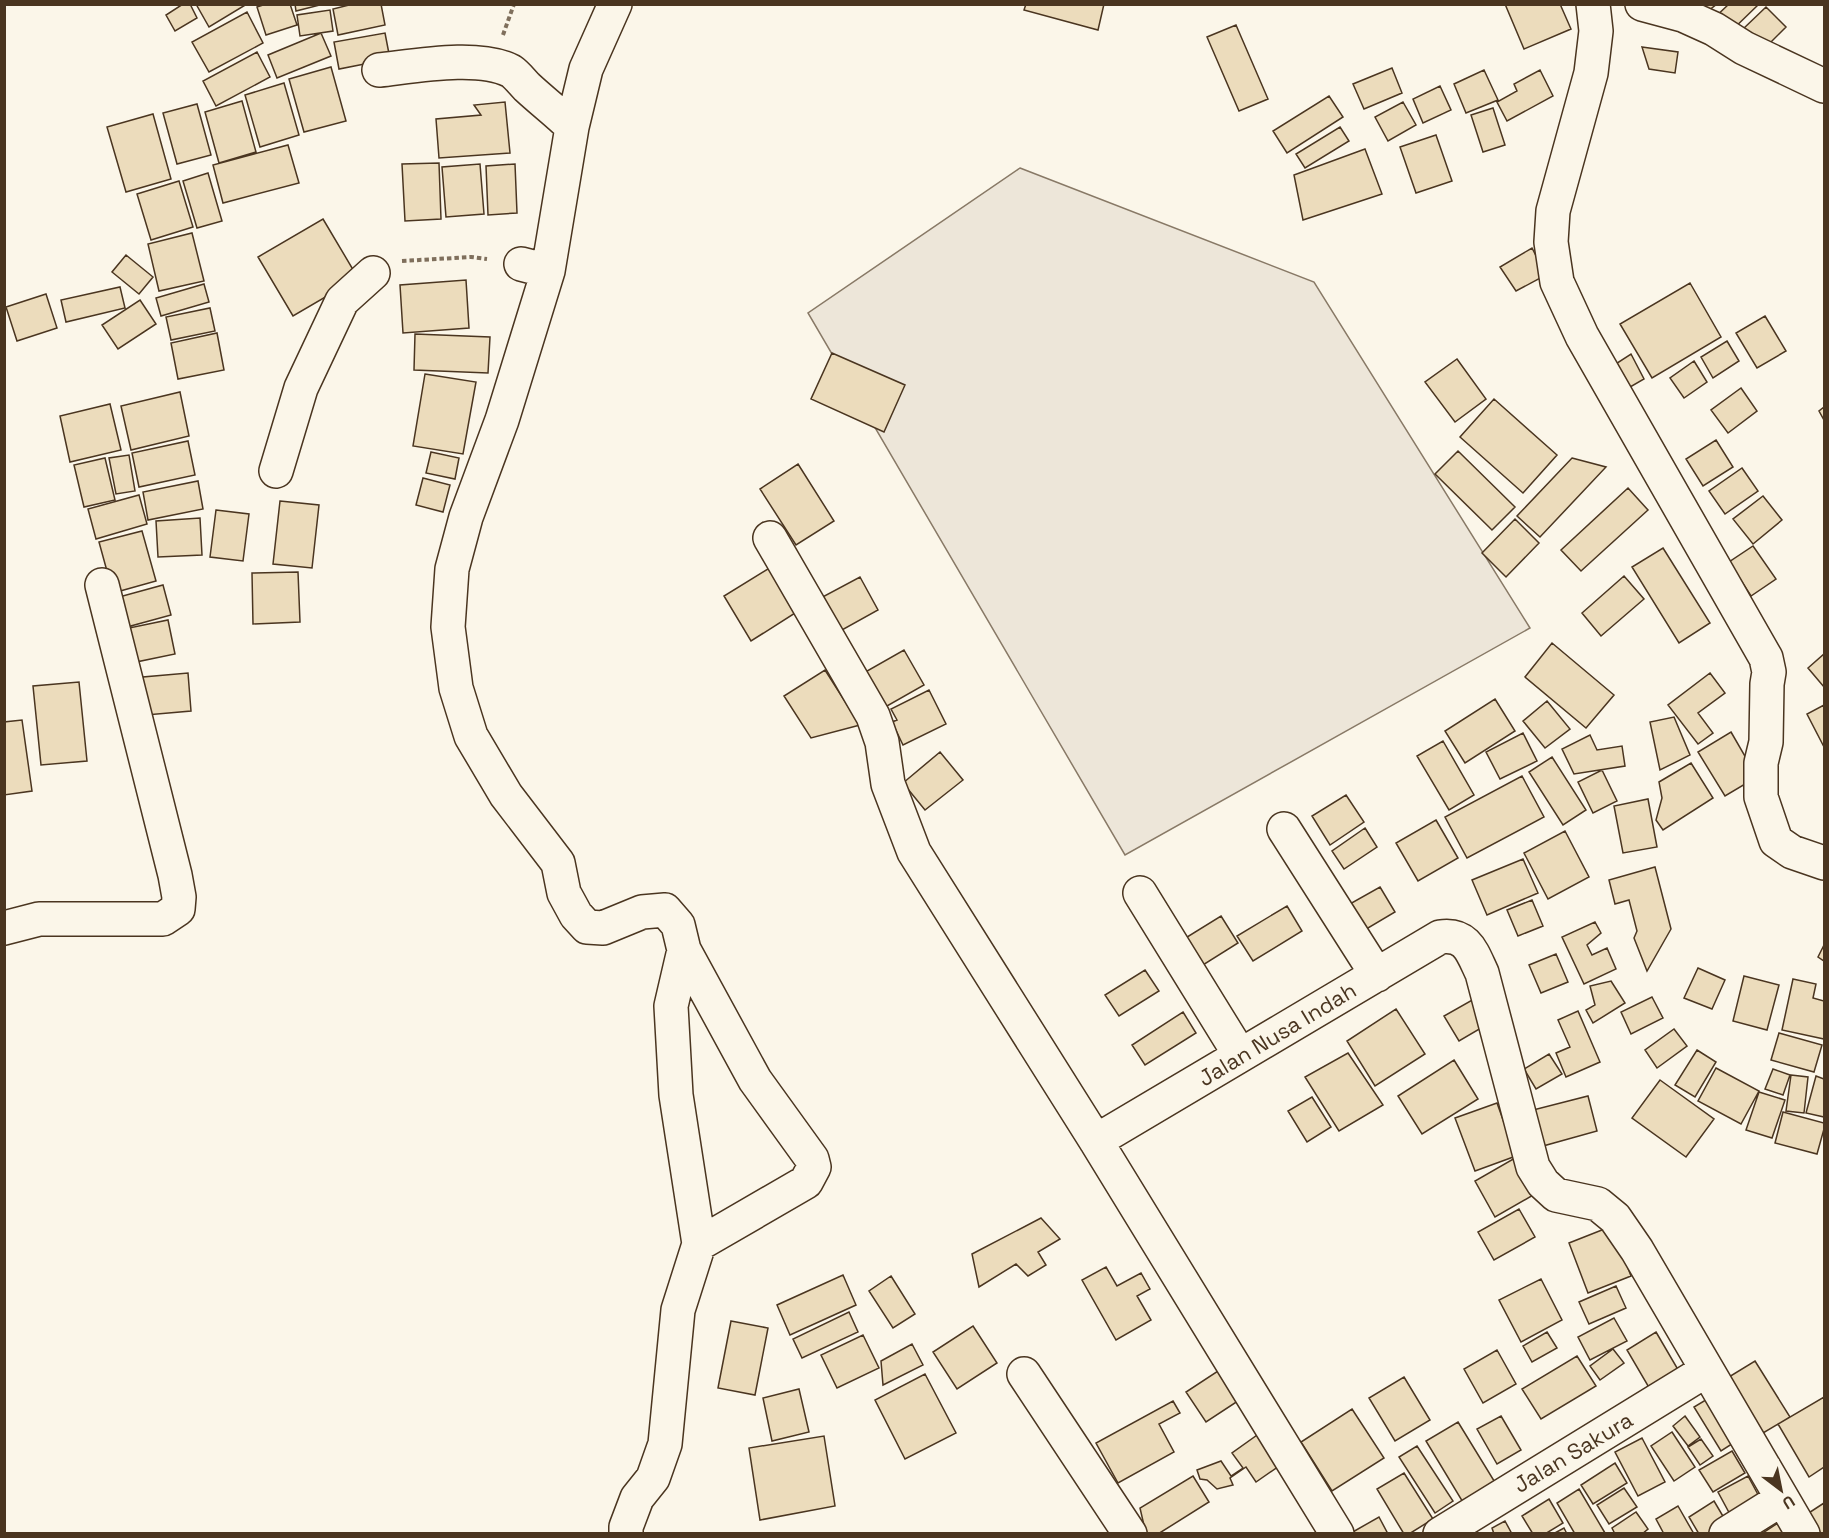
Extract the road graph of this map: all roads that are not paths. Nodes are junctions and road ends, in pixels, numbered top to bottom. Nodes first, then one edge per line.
1 (615, 4) edge
2 (1642, 4) edge
3 (1594, 9) edge
4 (379, 70) dead end
5 (1824, 86) edge
6 (572, 127) junction
7 (373, 273) road end
8 (276, 471) dead end
9 (770, 538) dead end
10 (102, 585) dead end
11 (1284, 829) dead end
12 (1824, 863) edge
13 (1140, 893) dead end
14 (4, 928) edge
15 (684, 950) junction
16 (1377, 975) junction
17 (1240, 1055) junction
18 (1096, 1141) junction
19 (699, 1244) junction
20 (1707, 1370) junction
21 (1024, 1374) dead end
22 (1782, 1499) junction
23 (1127, 1532) edge
24 (626, 1533) edge
25 (1337, 1533) edge
26 (1440, 1533) edge
27 (1726, 1533) edge
28 (1803, 1533) edge

1 - 6 street
2 - 3 street
2 - 5 street
3 - 12 street
4 - 6 street
6 - 15 street
7 - 8 street
9 - 18 street
10 - 14 street
11 - 16 street
13 - 17 street
15 - 19 street
15 - 19 street
16 - 17 street, Jalan Nusa Indah
16 - 20 street, Jalan Nusa Indah
17 - 18 street, Jalan Nusa Indah
18 - 25 street
19 - 24 street
20 - 22 street
20 - 26 street, Jalan Sakura
21 - 23 street
22 - 27 street
22 - 28 street

